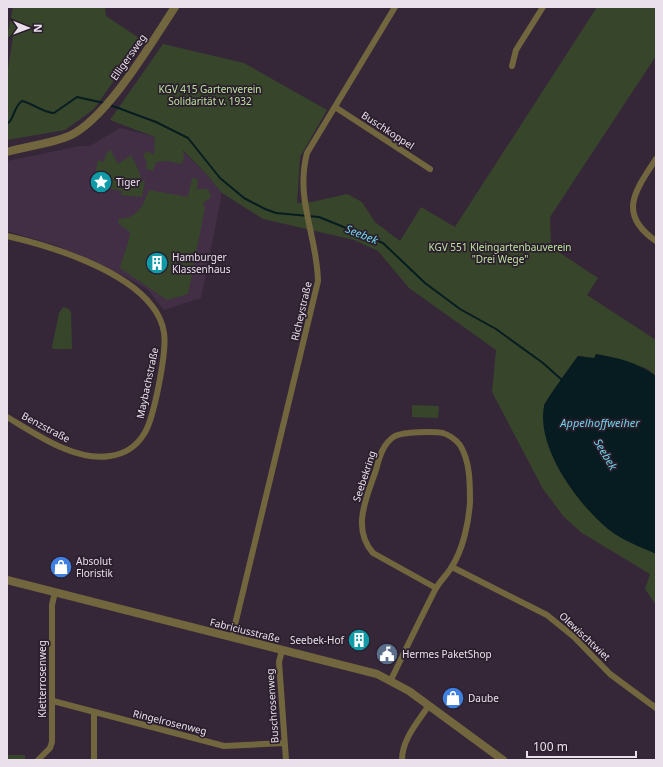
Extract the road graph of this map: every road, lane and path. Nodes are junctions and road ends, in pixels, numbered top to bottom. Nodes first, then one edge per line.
1 (175, 7) edge
2 (395, 7) edge
3 (543, 7) edge
4 (512, 66) dead end
5 (335, 107) junction
6 (7, 152) edge
7 (656, 159) edge
8 (430, 169) dead end
9 (7, 236) edge
10 (656, 241) edge
11 (7, 417) edge
12 (100, 457) joint
13 (452, 567) junction
14 (7, 580) edge
15 (436, 588) junction
16 (54, 592) junction
17 (232, 637) junction
18 (282, 650) junction
19 (391, 680) junction
20 (53, 701) junction
21 (429, 706) junction
22 (656, 708) edge
23 (94, 713) junction
24 (284, 743) junction
25 (38, 760) edge
26 (94, 760) edge
27 (286, 760) edge
28 (402, 760) edge
29 (503, 760) edge

1 - 6 street, Elligersweg
2 - 5 street, Richeystraße
3 - 4 street
5 - 8 street, Buschkoppel
5 - 17 street, Richeystraße
7 - 10 street
9 - 12 street, Maybachstraße
11 - 12 street, Benzstraße
13 - 15 street, Seebekring
13 - 15 street, Seebekring
13 - 22 street, Olewischtwiet
14 - 16 street, Fabriciusstraße
15 - 19 street, Seebekring
16 - 17 street, Fabriciusstraße
16 - 20 street, Kletterrosenweg
17 - 18 street, Fabriciusstraße
18 - 19 street, Fabriciusstraße
18 - 24 street, Buschrosenweg
19 - 21 street, Fabriciusstraße
20 - 23 street, Ringelrosenweg
20 - 25 street, Kletterrosenweg
21 - 28 street
21 - 29 street, Fabriciusstraße
23 - 24 street, Ringelrosenweg
23 - 26 street
24 - 27 street, Buschrosenweg

